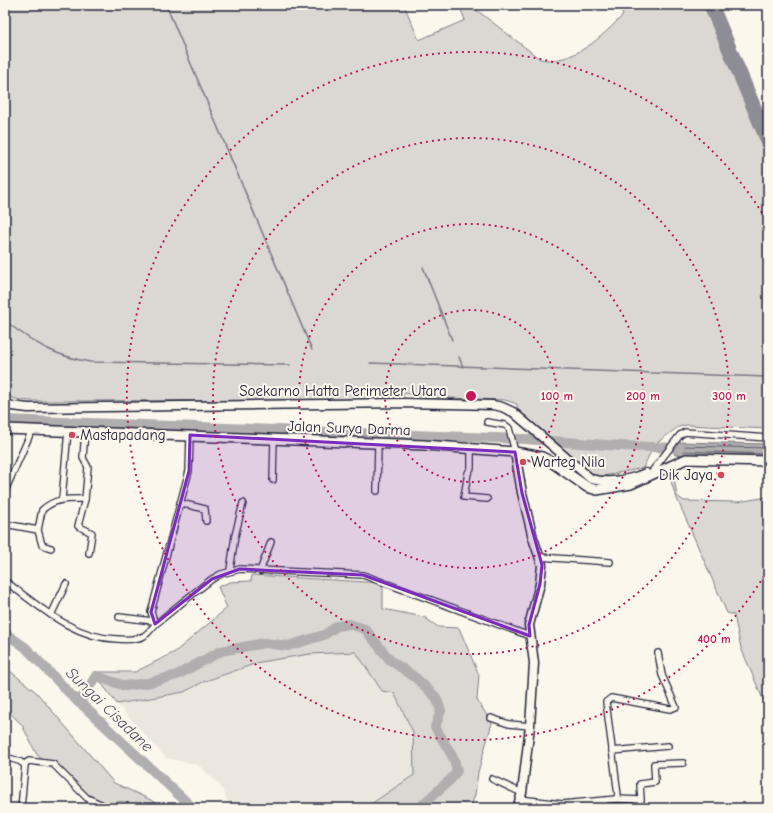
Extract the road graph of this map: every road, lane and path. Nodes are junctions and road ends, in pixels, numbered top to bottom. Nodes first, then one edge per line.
1 (5, 403) edge
2 (487, 422) dead end
3 (5, 428) edge
4 (32, 430) junction
5 (68, 431) junction
6 (85, 431) junction
7 (190, 435) junction
8 (768, 438) edge
9 (274, 439) junction
10 (378, 444) junction
11 (471, 448) junction
12 (514, 448) junction
13 (768, 461) edge
14 (677, 464) junction
15 (768, 468) edge
16 (653, 470) junction
17 (7, 477) edge
18 (273, 480) dead end
19 (5, 491) edge
20 (376, 491) dead end
21 (487, 498) dead end
22 (62, 499) junction
23 (84, 499) junction
24 (180, 503) junction
25 (243, 503) dead end
26 (206, 521) dead end
27 (5, 524) edge
28 (38, 530) junction
29 (271, 542) dead end
30 (51, 548) dead end
31 (89, 553) dead end
32 (540, 557) junction
33 (610, 562) dead end
34 (230, 570) junction
35 (260, 571) junction
36 (5, 581) edge
37 (66, 584) dead end
38 (51, 615) junction
39 (119, 617) dead end
40 (154, 622) junction
41 (530, 636) junction
42 (658, 653) dead end
43 (491, 718) dead end
44 (530, 726) junction
45 (668, 746) dead end
46 (612, 751) junction
47 (5, 757) edge
48 (682, 763) dead end
49 (24, 764) junction
50 (492, 779) dead end
51 (521, 796) junction
52 (616, 799) junction
53 (637, 800) junction
54 (604, 801) junction
55 (21, 808) edge
56 (109, 808) edge
57 (517, 808) edge
58 (604, 808) edge
59 (636, 808) edge

1 - 16 main road, Soekarno Hatta Perimeter Utara
2 - 12 street
3 - 4 main road, Jalan Surya Darma
4 - 5 main road, Jalan Surya Darma
4 - 17 street
5 - 6 main road, Jalan Surya Darma
5 - 22 street
6 - 7 main road, Jalan Surya Darma
6 - 23 street
7 - 9 main road, Jalan Surya Darma
7 - 24 street
8 - 16 street
9 - 10 main road, Jalan Surya Darma
9 - 18 street
10 - 11 main road, Jalan Surya Darma
10 - 20 street
11 - 12 main road, Jalan Surya Darma
11 - 21 street
12 - 14 main road, Jalan Surya Darma
12 - 32 main road
13 - 14 main road, Jalan Surya Darma
14 - 15 main road, Jalan Surya Darma
14 - 16 main road, Soekarno Hatta Perimeter Utara
17 - 19 street
22 - 23 street
22 - 28 street
23 - 31 street
24 - 26 street
24 - 40 street
25 - 34 street
27 - 28 street
28 - 30 street
29 - 35 street
32 - 33 street
32 - 41 main road
34 - 35 street
34 - 40 street
35 - 41 street
36 - 38 street
37 - 38 street
38 - 40 street
39 - 40 street
41 - 44 main road
42 - 46 street
43 - 44 street
44 - 51 main road
45 - 46 street
46 - 52 street
47 - 49 street
48 - 53 street
49 - 55 street
49 - 56 street
50 - 51 street
51 - 54 street
51 - 57 main road
52 - 53 street
52 - 54 street
53 - 59 street
54 - 58 street

